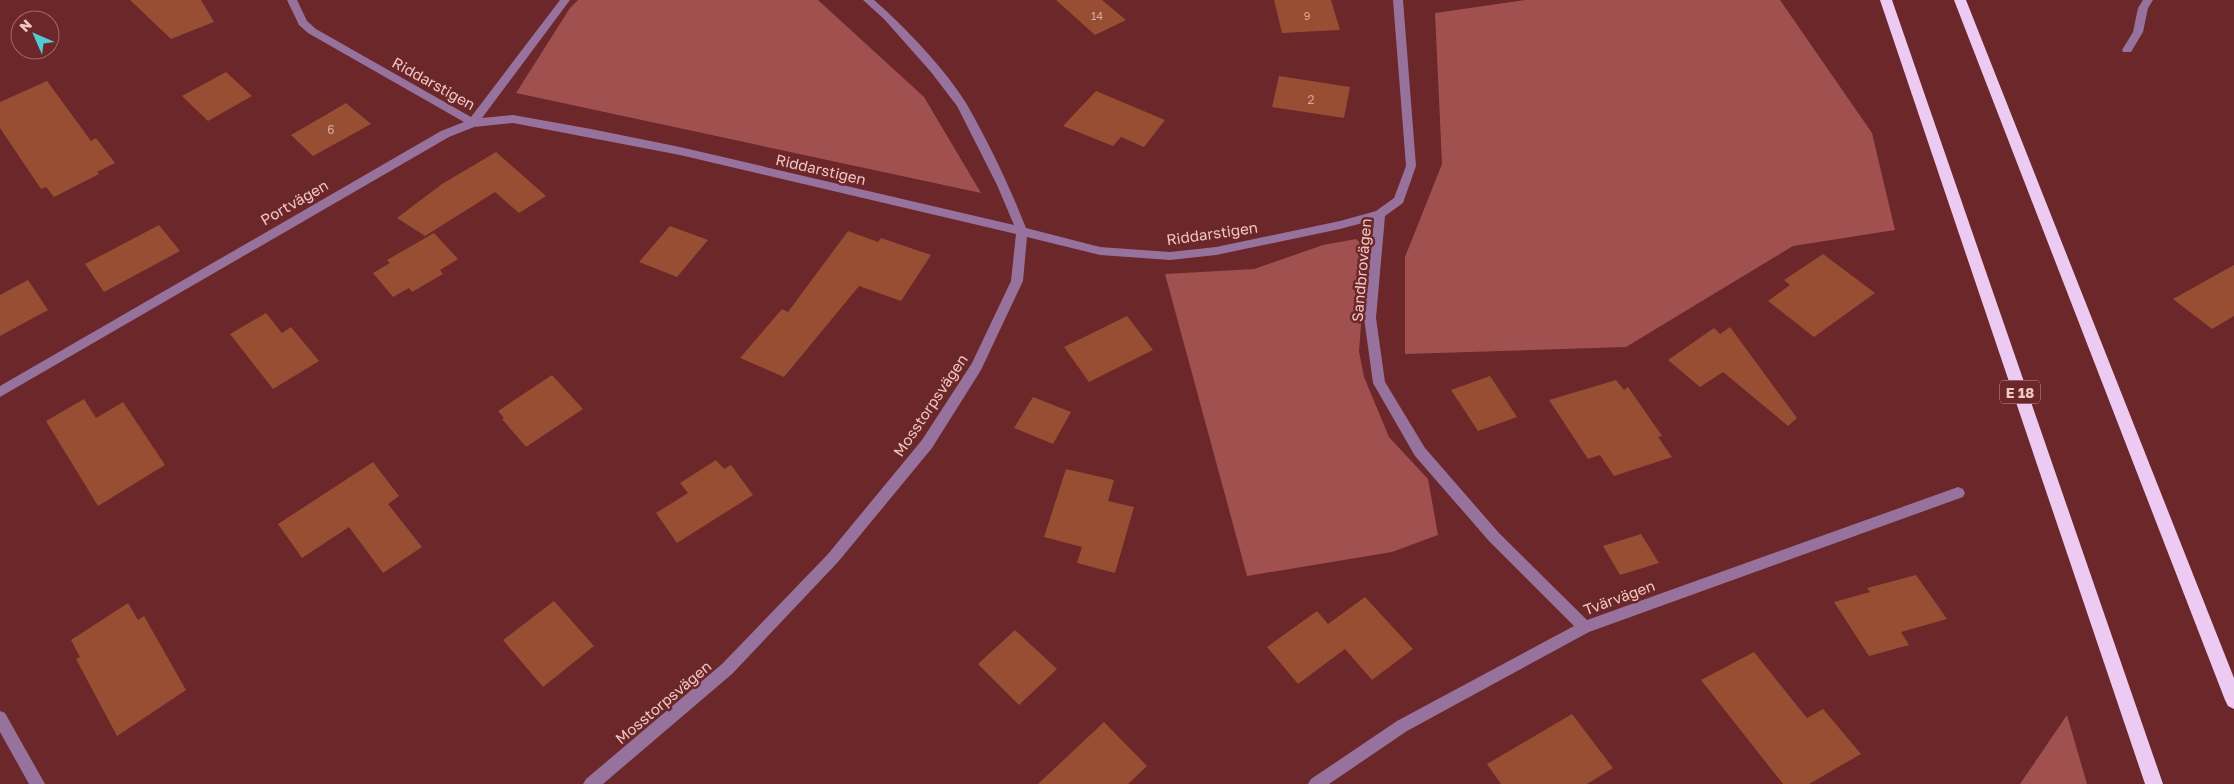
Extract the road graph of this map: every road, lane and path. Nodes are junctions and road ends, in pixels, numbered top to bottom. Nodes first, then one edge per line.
1 (292, 0) edge
2 (565, 0) edge
3 (868, 0) edge
4 (1886, 0) edge
5 (1960, 0) edge
6 (2148, 0) edge
7 (1401, 1) edge
8 (2127, 50) dead end
9 (473, 123) junction
10 (1380, 214) junction
11 (1022, 231) junction
12 (0, 392) edge
13 (1958, 493) dead end
14 (1585, 627) junction
15 (2234, 700) edge
16 (0, 718) edge
17 (37, 784) edge
18 (591, 784) edge
19 (1316, 784) edge
20 (2154, 784) edge

1 - 9 street, Riddarstigen
2 - 9 street
3 - 11 street, Mosstorpsvägen
4 - 20 highway, E 18
5 - 15 highway
6 - 8 street
7 - 10 street, Sandbrovägen
9 - 11 street, Riddarstigen
9 - 12 street, Portvägen
10 - 11 street, Riddarstigen
10 - 14 street, Sandbrovägen
11 - 18 street, Mosstorpsvägen
13 - 14 street, Tvärvägen
14 - 19 street, Tvärvägen
16 - 17 street

